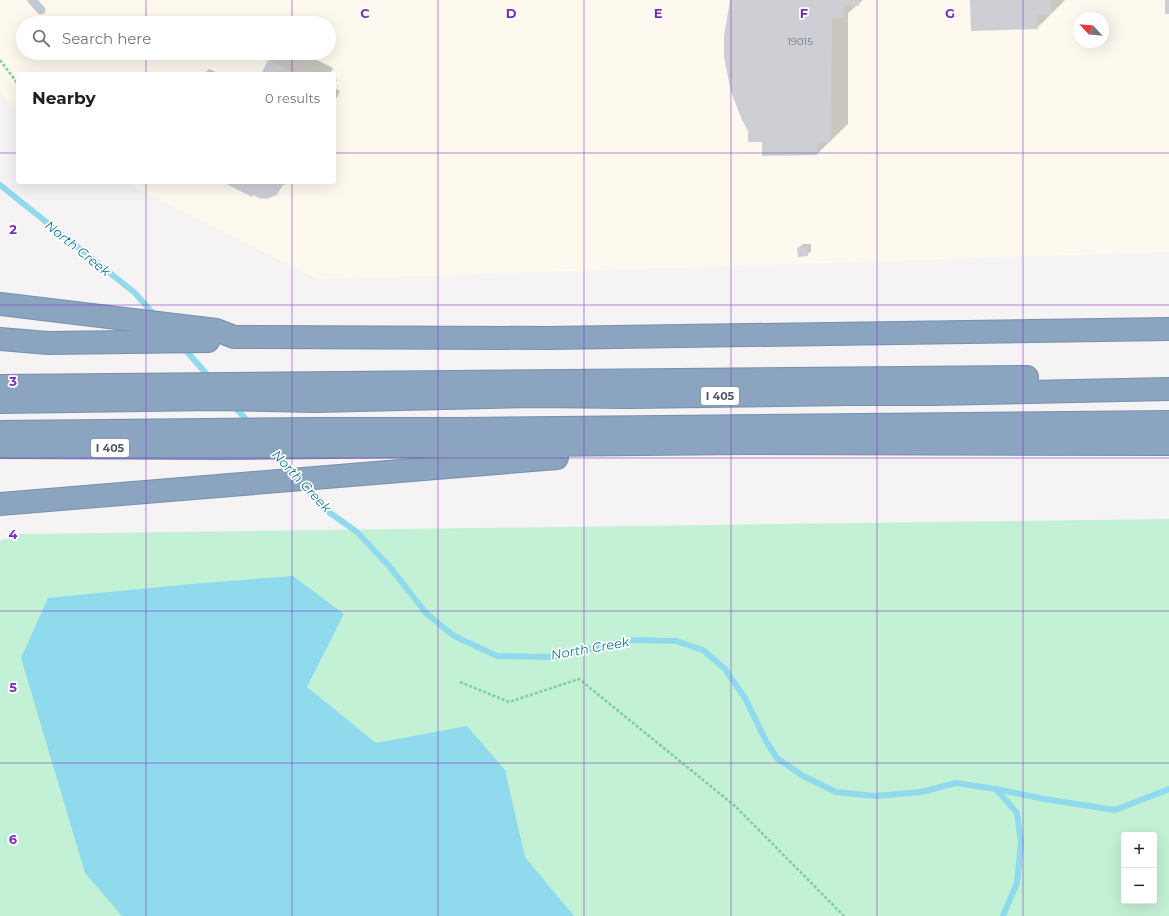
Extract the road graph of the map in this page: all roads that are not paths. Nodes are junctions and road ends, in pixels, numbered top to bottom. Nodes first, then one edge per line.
1 (32, 0) edge
2 (41, 10) dead end
3 (0, 304) edge
4 (1169, 329) edge
5 (226, 336) junction
6 (0, 338) edge
7 (1169, 376) edge
8 (0, 386) edge
9 (1169, 390) edge
10 (170, 392) junction
11 (272, 392) junction
12 (0, 402) edge
13 (1169, 422) edge
14 (0, 432) edge
15 (744, 443) junction
16 (1169, 444) edge
17 (0, 447) edge
18 (0, 504) edge

1 - 2 lane
3 - 5 highway
4 - 5 highway
5 - 6 highway
7 - 11 highway, I 405
8 - 10 highway, I 405
9 - 11 highway, I 405
10 - 11 highway, I 405
10 - 12 highway, I 405
13 - 14 highway, I 405
15 - 16 highway, I 405
15 - 17 highway, I 405
15 - 18 highway

